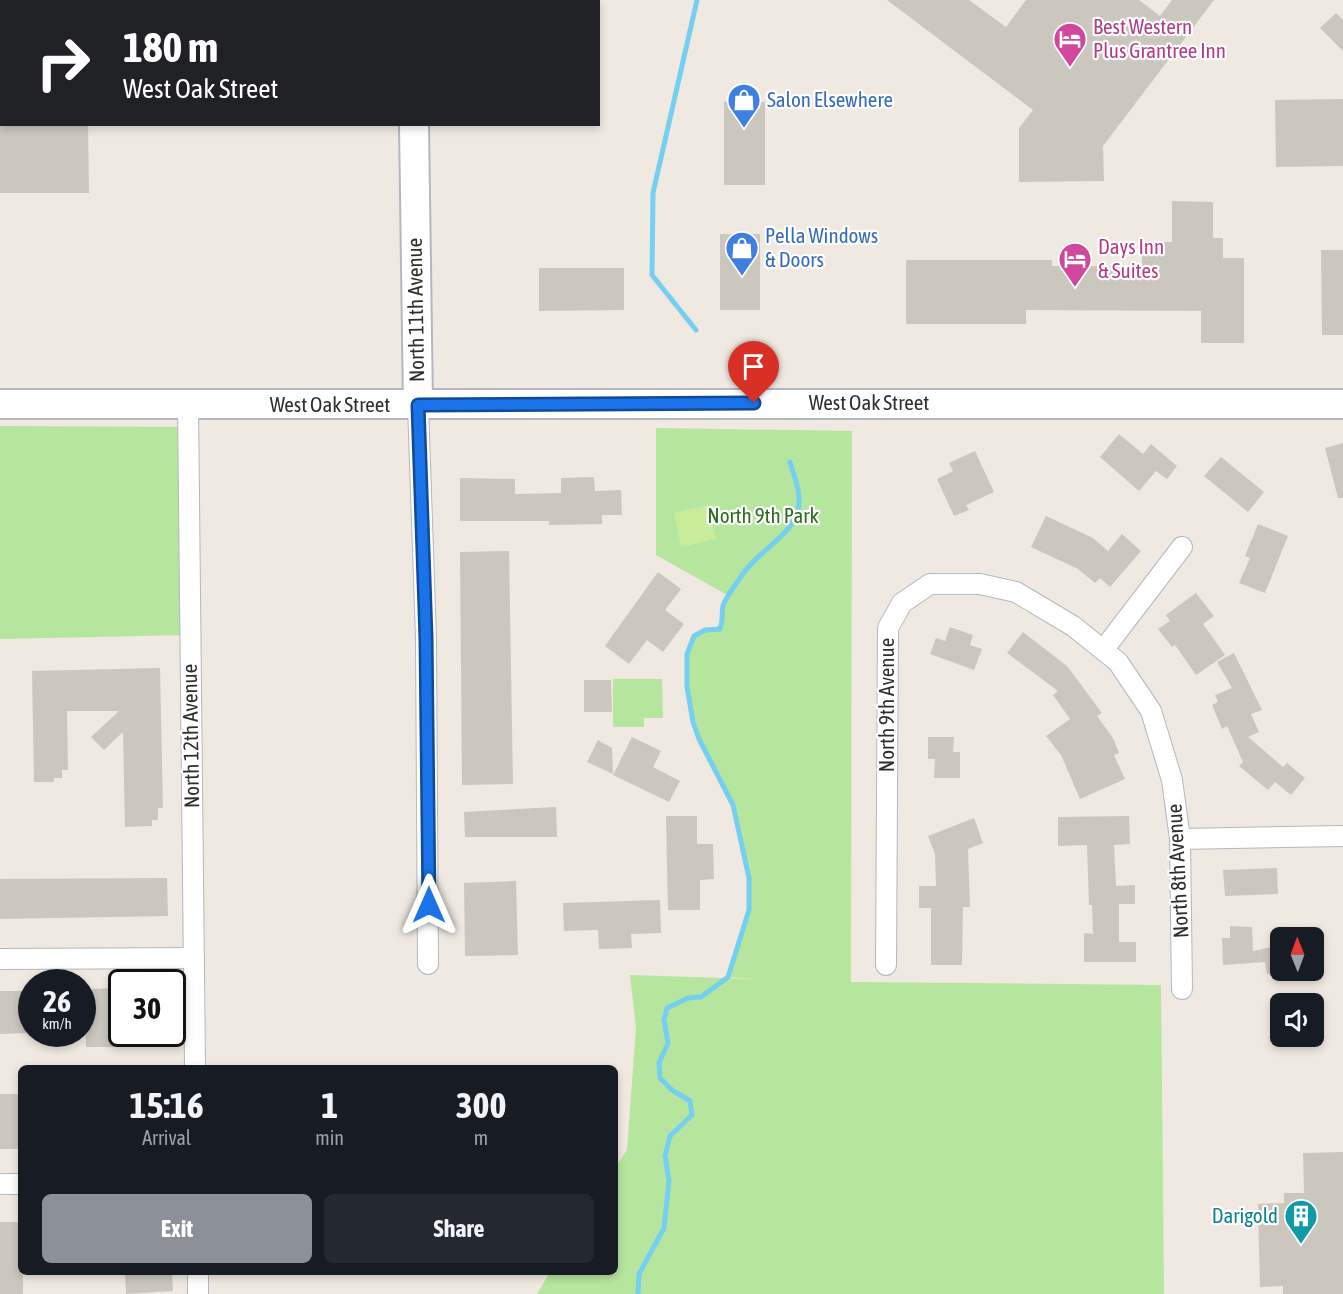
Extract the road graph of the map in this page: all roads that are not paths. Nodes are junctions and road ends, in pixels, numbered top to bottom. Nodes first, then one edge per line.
1 (414, 126) edge
2 (0, 404) edge
3 (188, 404) junction
4 (1343, 404) edge
5 (418, 405) junction
6 (1182, 547) dead end
7 (1104, 649) junction
8 (1343, 836) edge
9 (1180, 839) junction
10 (194, 958) junction
11 (0, 959) edge
12 (428, 964) dead end
13 (886, 965) dead end
14 (1182, 989) dead end
15 (195, 1065) edge
16 (0, 1184) edge
17 (18, 1184) edge
18 (198, 1275) edge
19 (198, 1294) edge

1 - 5 main road, North 11th Avenue
2 - 3 main road, West Oak Street
3 - 5 main road, West Oak Street
3 - 10 street, North 12th Avenue
4 - 5 main road, West Oak Street
5 - 12 street, North 11th Avenue
6 - 7 street
7 - 9 street, North 8th Avenue
7 - 13 street, North 9th Avenue
8 - 9 street
9 - 14 street, North 8th Avenue
10 - 11 street
10 - 15 street, North 12th Avenue
16 - 17 street
18 - 19 street

